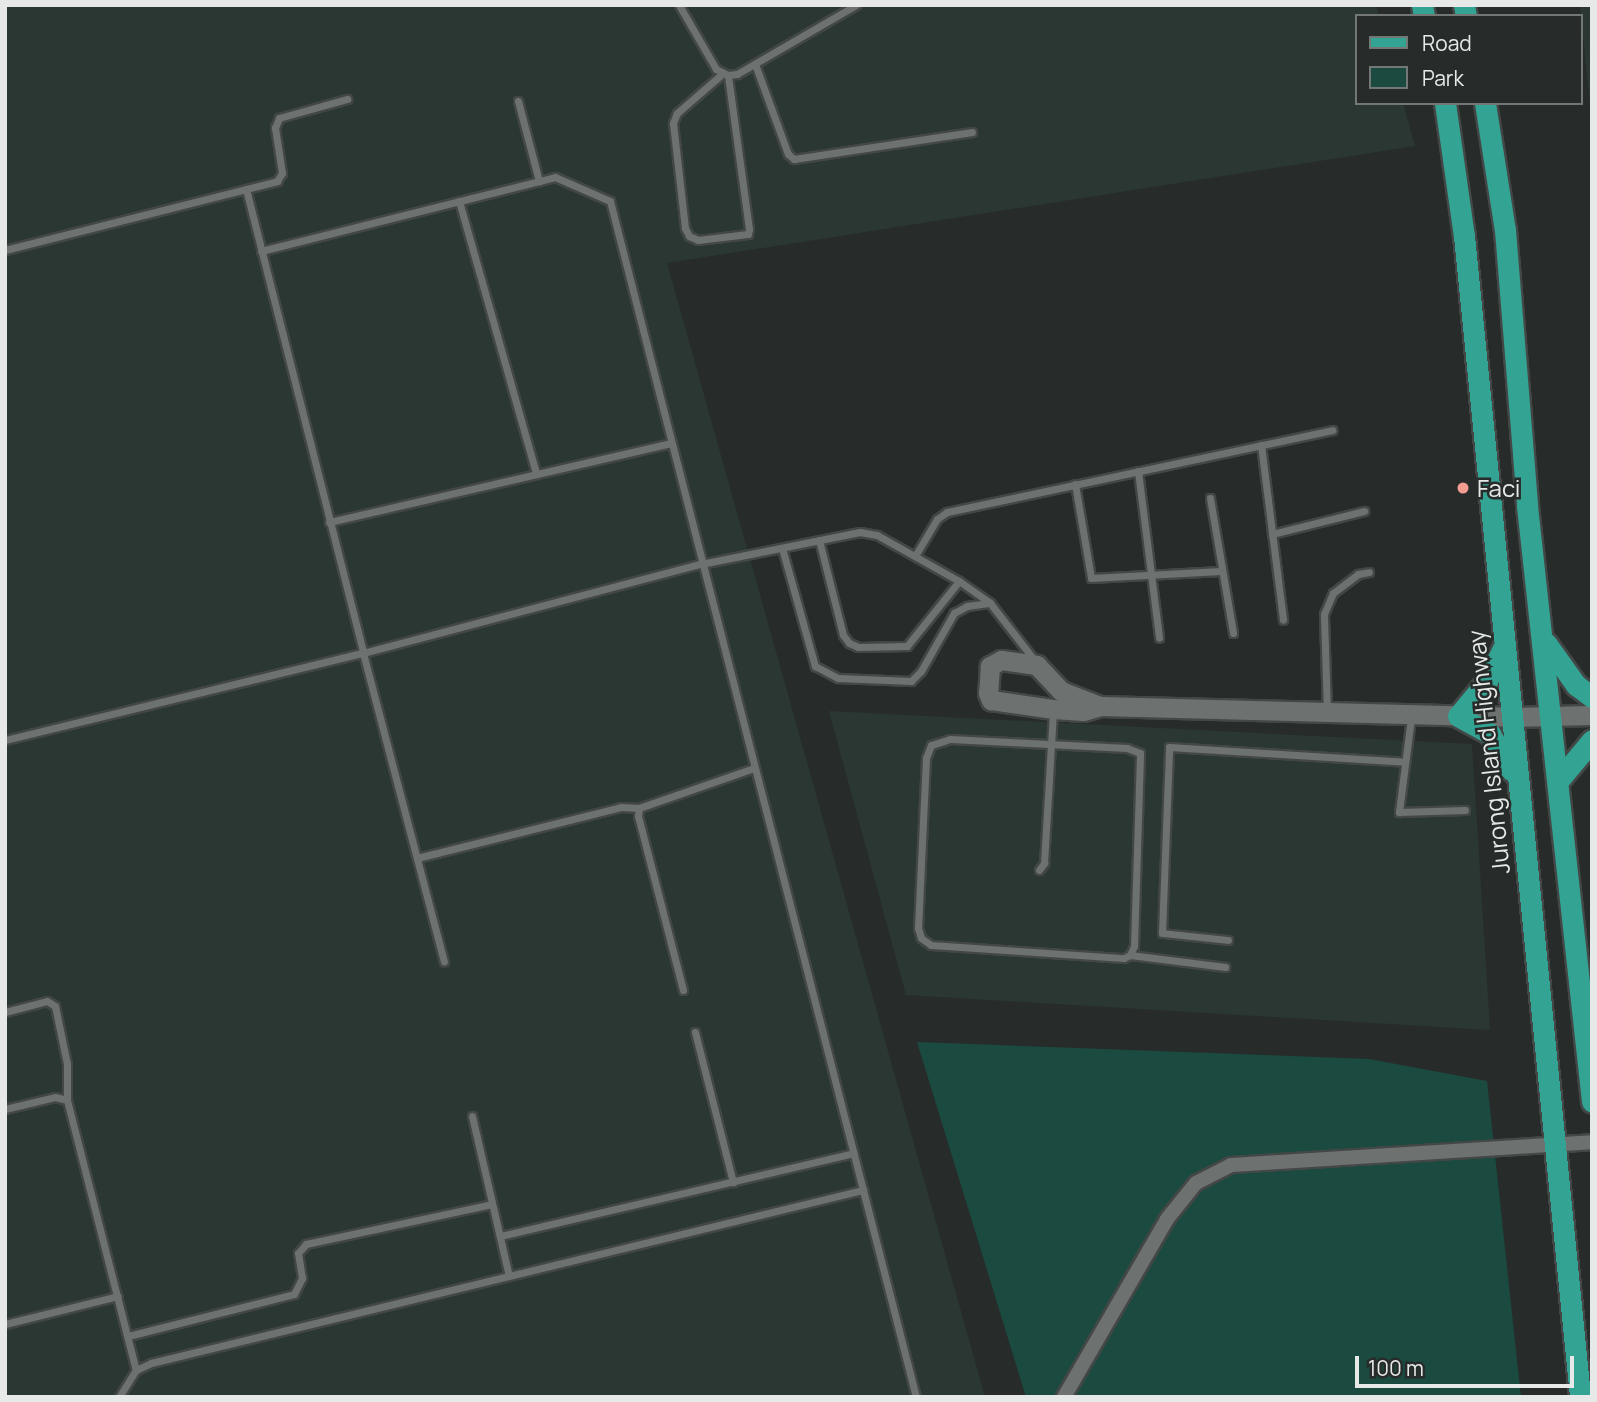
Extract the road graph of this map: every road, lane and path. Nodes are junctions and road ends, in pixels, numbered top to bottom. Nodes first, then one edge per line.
1 (679, 5) edge
2 (856, 5) edge
3 (755, 64) junction
4 (725, 75) junction
5 (347, 99) dead end
6 (518, 101) dead end
7 (1445, 105) edge
8 (1485, 105) edge
9 (972, 132) dead end
10 (539, 181) junction
11 (246, 189) junction
12 (459, 201) junction
13 (5, 250) edge
14 (261, 251) junction
15 (1332, 430) dead end
16 (671, 443) junction
17 (1261, 445) junction
18 (1138, 471) junction
19 (536, 474) junction
20 (1075, 484) junction
21 (1210, 498) dead end
22 (1364, 511) dead end
23 (329, 522) junction
24 (1272, 534) junction
25 (819, 540) junction
26 (782, 548) junction
27 (915, 556) junction
28 (701, 564) junction
29 (1221, 571) junction
30 (1369, 572) dead end
31 (1151, 574) junction
32 (959, 581) junction
33 (990, 603) junction
34 (1283, 620) dead end
35 (1233, 633) dead end
36 (1159, 638) dead end
37 (1544, 642) junction
38 (1503, 646) junction
39 (362, 653) junction
40 (1037, 664) junction
41 (1592, 697) edge
42 (1100, 706) junction
43 (1053, 709) junction
44 (1327, 713) junction
45 (1411, 715) junction
46 (1551, 715) junction
47 (1592, 715) edge
48 (1458, 716) junction
49 (1510, 717) junction
50 (5, 740) edge
51 (1592, 740) edge
52 (1051, 744) junction
53 (1405, 762) junction
54 (754, 768) junction
55 (1517, 780) junction
56 (1558, 780) junction
57 (639, 808) junction
58 (1465, 810) dead end
59 (416, 858) junction
60 (1039, 870) dead end
61 (1228, 940) dead end
62 (1130, 955) junction
63 (444, 962) dead end
64 (1226, 967) dead end
65 (683, 990) dead end
66 (5, 1012) edge
67 (695, 1032) dead end
68 (66, 1100) junction
69 (1592, 1101) edge
70 (5, 1109) edge
71 (472, 1116) dead end
72 (1592, 1142) edge
73 (1553, 1145) junction
74 (853, 1153) junction
75 (733, 1182) junction
76 (863, 1190) junction
77 (492, 1204) junction
78 (500, 1236) junction
79 (509, 1276) junction
80 (118, 1296) junction
81 (5, 1324) edge
82 (128, 1336) junction
83 (136, 1370) junction
84 (118, 1397) edge
85 (916, 1397) edge
86 (1064, 1397) edge
87 (1580, 1397) edge

1 - 4 lane
2 - 3 lane
3 - 4 lane
3 - 9 lane
4 - 4 lane
5 - 11 lane
6 - 10 lane
7 - 38 main road, Jurong Island Highway
8 - 37 main road
10 - 12 lane
10 - 16 lane
11 - 13 lane
11 - 14 lane
12 - 14 lane
12 - 19 lane
14 - 23 lane
15 - 17 lane
16 - 19 lane
16 - 28 lane
17 - 18 lane
17 - 24 lane
18 - 20 lane
18 - 31 lane
19 - 23 lane
20 - 27 lane
20 - 31 lane
21 - 29 lane
22 - 24 lane
23 - 39 lane
24 - 34 lane
25 - 26 lane
25 - 27 lane
25 - 32 lane
26 - 28 lane
26 - 33 lane
27 - 32 lane
28 - 39 lane
28 - 54 lane
29 - 31 lane
29 - 35 lane
30 - 44 lane
31 - 36 lane
32 - 33 lane
33 - 40 lane
37 - 41 main road
37 - 46 main road
38 - 48 main road
38 - 49 main road, Jurong Island Highway
39 - 50 lane
39 - 59 lane
40 - 42 street
40 - 43 street
42 - 43 street
42 - 44 street
43 - 52 lane
44 - 45 street
45 - 48 street
45 - 53 lane
46 - 47 street
46 - 49 street
46 - 56 main road
48 - 49 street
48 - 55 main road
49 - 55 main road, Jurong Island Highway
51 - 56 main road
52 - 60 lane
52 - 62 lane
52 - 62 lane
53 - 58 lane
53 - 61 lane
54 - 57 lane
54 - 74 lane
55 - 73 main road, Jurong Island Highway
56 - 69 main road
57 - 59 lane
57 - 65 lane
59 - 63 lane
62 - 64 lane
66 - 68 lane
67 - 75 lane
68 - 70 lane
68 - 80 lane
71 - 77 lane
72 - 73 street
73 - 86 street
73 - 87 main road, Jurong Island Highway
74 - 75 lane
74 - 76 lane
75 - 78 lane
76 - 79 lane
76 - 85 lane
77 - 78 lane
77 - 82 lane
78 - 79 lane
79 - 83 lane
80 - 81 lane
80 - 82 lane
82 - 83 lane
83 - 84 lane

